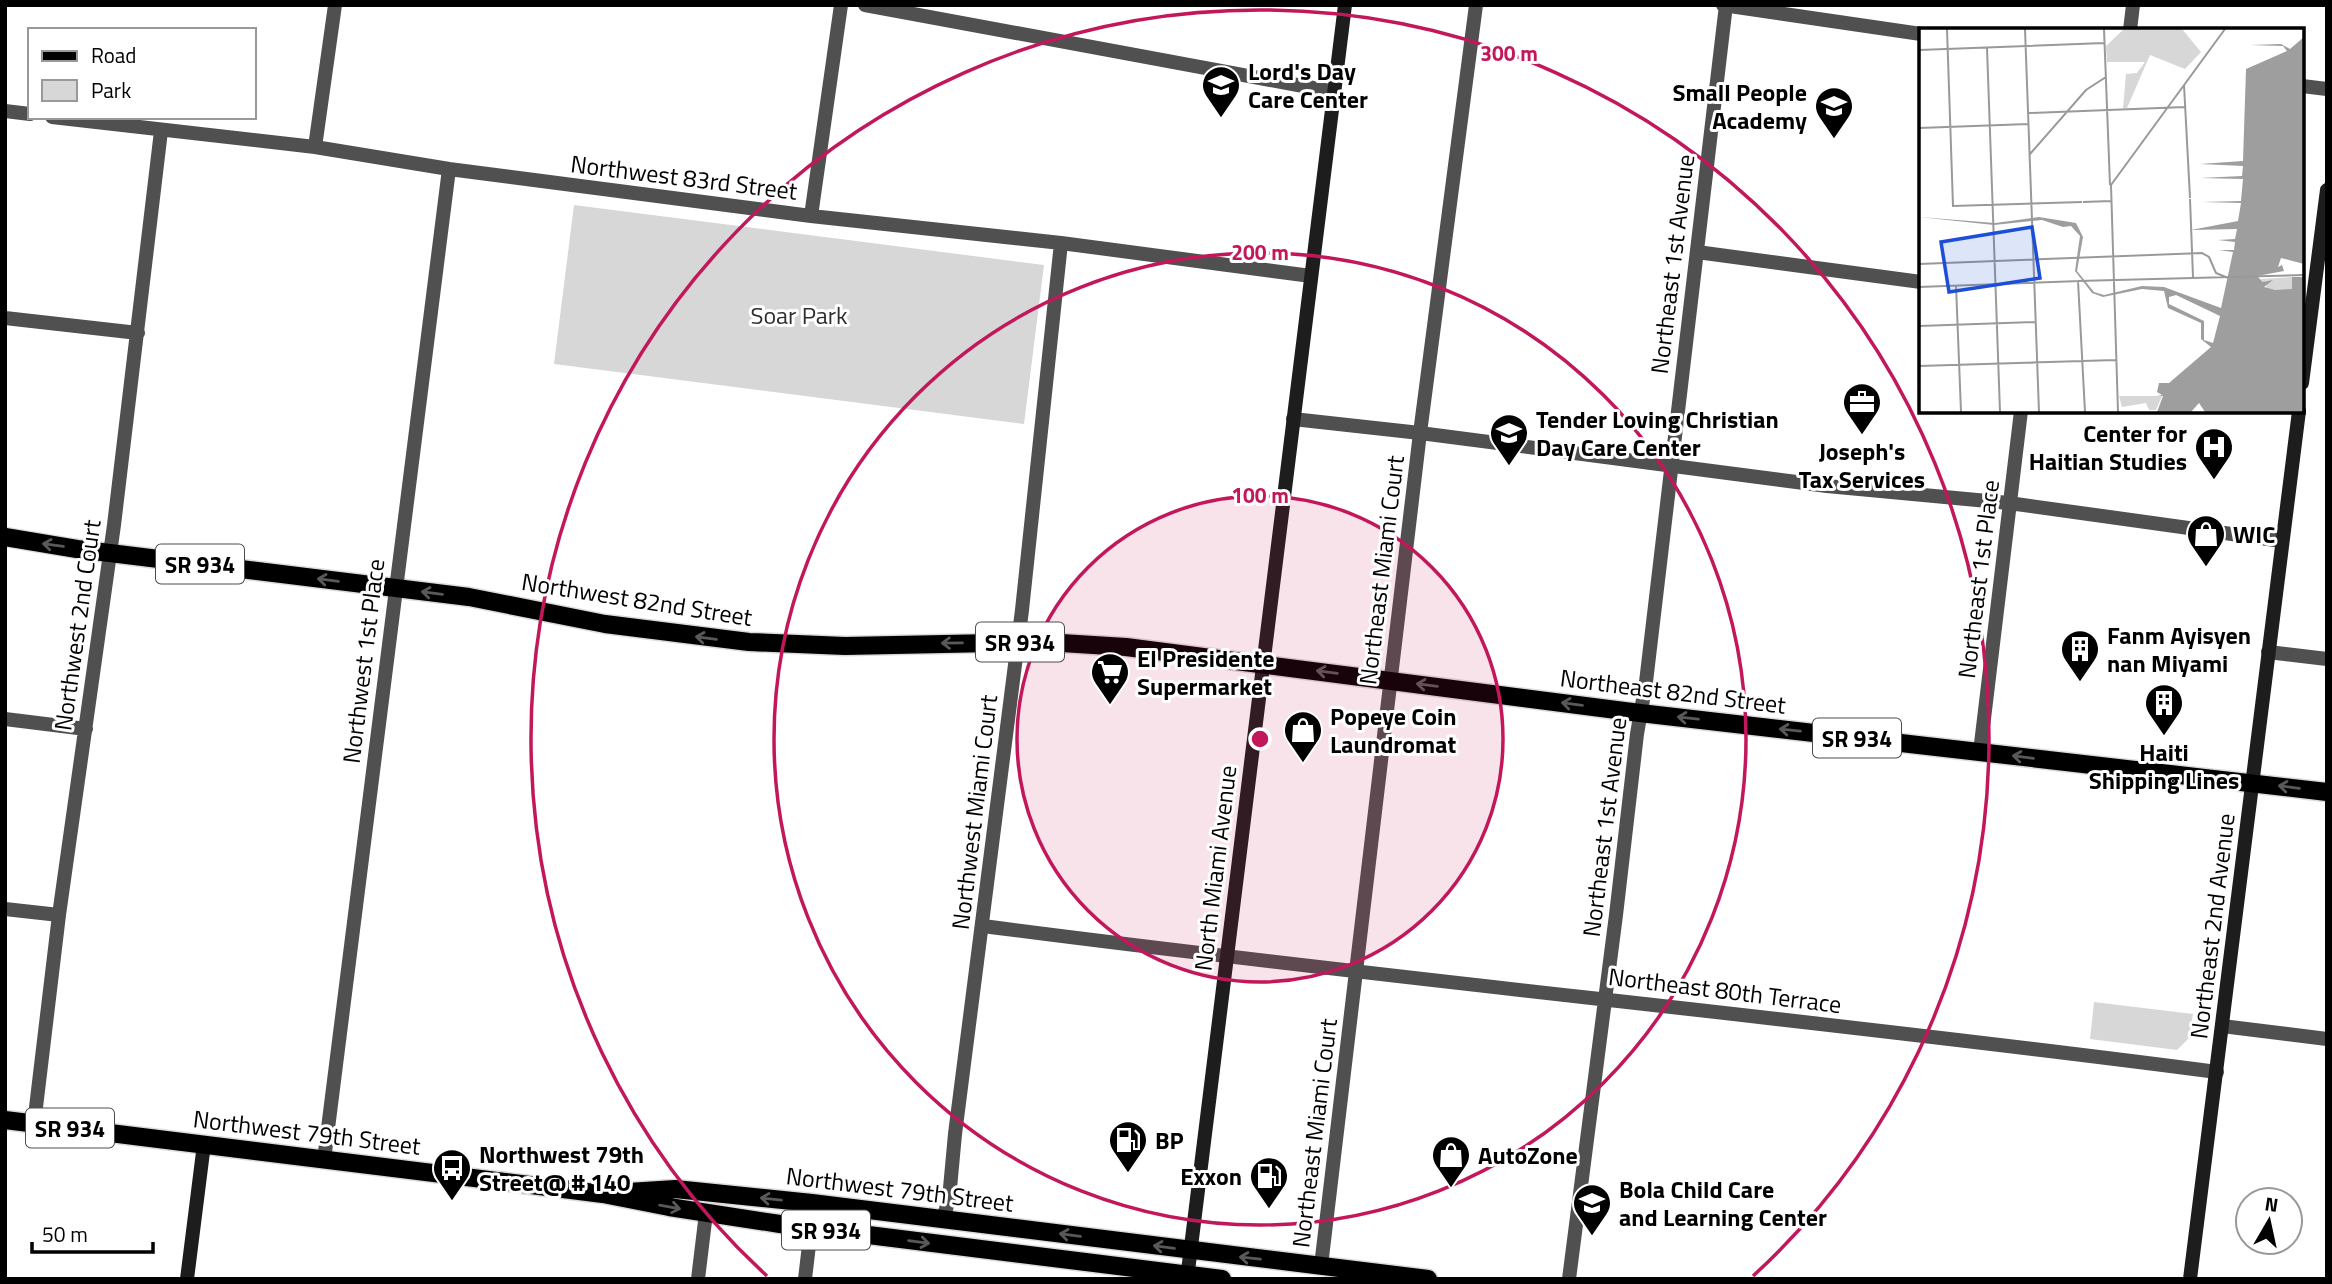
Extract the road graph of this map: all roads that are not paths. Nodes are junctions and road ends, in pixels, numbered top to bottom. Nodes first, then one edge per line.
1 (335, 5) edge
2 (841, 5) edge
3 (865, 5) edge
4 (1345, 5) edge
5 (1476, 5) edge
6 (1725, 5) edge
7 (2133, 5) edge
8 (2130, 28) edge
9 (1919, 34) edge
10 (2304, 86) edge
11 (2327, 89) edge
12 (1335, 92) junction
13 (5, 111) edge
14 (28, 114) edge
15 (67, 119) edge
16 (161, 131) junction
17 (315, 147) junction
18 (449, 169) junction
19 (2327, 190) edge
20 (811, 216) junction
21 (1061, 243) junction
22 (1697, 252) junction
23 (1311, 276) junction
24 (1919, 282) edge
25 (5, 318) edge
26 (138, 333) junction
27 (2305, 333) edge
28 (2021, 413) edge
29 (2299, 413) edge
30 (1293, 419) junction
31 (1420, 433) junction
32 (1671, 465) junction
33 (2010, 503) junction
34 (5, 537) edge
35 (2282, 541) junction
36 (110, 552) junction
37 (396, 588) junction
38 (1018, 642) junction
39 (2268, 652) junction
40 (2327, 659) edge
41 (1264, 664) junction
42 (1391, 681) junction
43 (1640, 713) junction
44 (5, 719) edge
45 (86, 729) junction
46 (1980, 752) junction
47 (2252, 783) junction
48 (2327, 792) edge
49 (5, 909) edge
50 (59, 915) junction
51 (983, 926) junction
52 (1227, 957) junction
53 (1357, 973) junction
54 (1605, 999) junction
55 (2222, 1026) junction
56 (2327, 1039) edge
57 (2217, 1072) junction
58 (5, 1120) edge
59 (34, 1124) junction
60 (204, 1144) junction
61 (324, 1160) junction
62 (603, 1194) junction
63 (706, 1213) junction
64 (943, 1219) junction
65 (811, 1228) junction
66 (1191, 1250) junction
67 (1321, 1266) junction
68 (1187, 1277) edge
69 (187, 1279) edge
70 (698, 1279) edge
71 (805, 1279) edge
72 (1222, 1279) edge
73 (1428, 1279) edge
74 (1569, 1279) edge
75 (2190, 1279) edge

1 - 17 street
2 - 20 street
3 - 12 street
4 - 12 main road, North Miami Avenue
5 - 31 street, Northeast Miami Court
6 - 9 street
6 - 22 street, Northeast 1st Avenue
7 - 8 street
10 - 11 street
12 - 23 main road, North Miami Avenue
13 - 14 street
15 - 16 street, Northwest 83rd Street
16 - 17 street, Northwest 83rd Street
16 - 26 street, Northwest 2nd Court
17 - 18 street, Northwest 83rd Street
18 - 20 street, Northwest 83rd Street
18 - 37 street, Northwest 1st Place
19 - 27 main road
20 - 21 street, Northwest 83rd Street
21 - 23 street, Northwest 83rd Street
21 - 38 street, Northwest Miami Court
22 - 24 street
22 - 32 street, Northeast 1st Avenue
23 - 30 main road, North Miami Avenue
25 - 26 street
26 - 36 street, Northwest 2nd Court
28 - 33 street, Northeast 1st Place
29 - 35 main road, Northeast 2nd Avenue
30 - 31 street
30 - 41 main road, North Miami Avenue
31 - 32 street
31 - 42 street, Northeast Miami Court
32 - 33 street
32 - 43 street, Northeast 1st Avenue
33 - 35 street
33 - 46 street, Northeast 1st Place
36 -> 34 main road, Northwest 82nd Street / SR 934
35 - 39 main road, Northeast 2nd Avenue
37 -> 36 main road, Northwest 82nd Street / SR 934
36 - 45 street, Northwest 2nd Court
38 -> 37 main road, Northwest 82nd Street / SR 934
37 - 61 street, Northwest 1st Place
38 - 41 main road, Northwest 82nd Street / SR 934
38 - 51 street, Northwest Miami Court
39 - 40 street
39 - 47 main road, Northeast 2nd Avenue
42 -> 41 main road, Northeast 82nd Street / SR 934
41 - 52 main road, North Miami Avenue
43 -> 42 main road, Northeast 82nd Street / SR 934
42 - 53 street, Northeast Miami Court
46 -> 43 main road, Northeast 82nd Street / SR 934
43 - 54 street, Northeast 1st Avenue
44 - 45 street
45 - 50 street, Northwest 2nd Court
47 -> 46 main road, Northeast 82nd Street / SR 934
48 -> 47 main road, Northeast 82nd Street / SR 934
47 - 55 main road, Northeast 2nd Avenue
49 - 50 street
50 - 59 street, Northwest 2nd Court
51 - 52 street, Northeast 80th Terrace
51 - 64 street, Northwest Miami Court
52 - 53 street, Northeast 80th Terrace
52 - 66 main road, North Miami Avenue
53 - 54 street, Northeast 80th Terrace
53 - 67 street, Northeast Miami Court
54 - 57 street, Northeast 80th Terrace
54 - 74 street, Northeast 1st Avenue
55 - 56 street
55 - 57 main road, Northeast 2nd Avenue
57 - 75 main road, Northeast 2nd Avenue
58 - 59 main road, Northwest 79th Street / SR 934
59 - 60 main road, Northwest 79th Street / SR 934
60 - 61 main road, Northwest 79th Street / SR 934
60 - 69 main road
61 - 62 main road, Northwest 79th Street / SR 934
62 -> 63 main road, Northwest 79th Street / SR 934
64 -> 62 main road, Northwest 79th Street
63 - 65 main road, Northwest 79th Street / SR 934
63 - 70 street
64 - 65 main road
66 -> 64 main road, Northwest 79th Street
65 -> 68 main road, Northwest 79th Street / SR 934
65 - 71 street
67 -> 66 main road, Northwest 79th Street
66 - 68 main road, North Miami Avenue
67 - 73 main road, Northwest 79th Street
68 - 72 main road, SR 934

